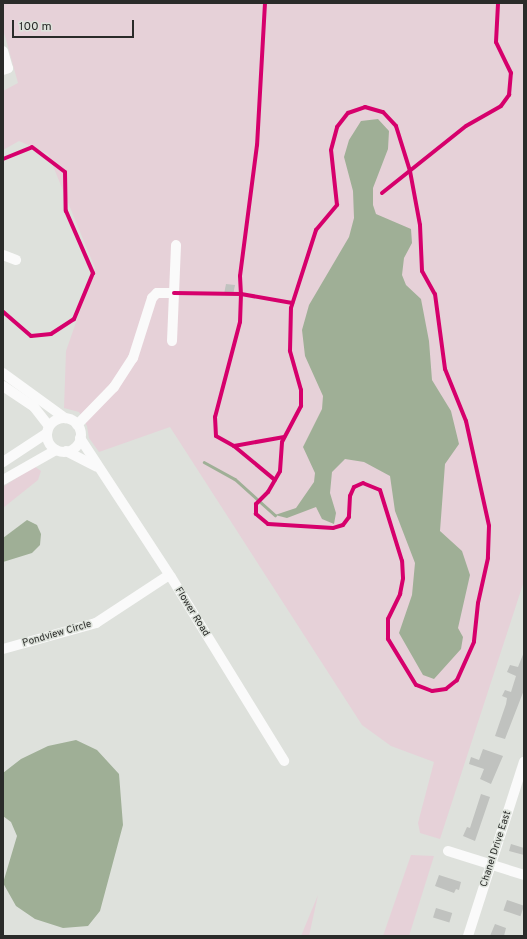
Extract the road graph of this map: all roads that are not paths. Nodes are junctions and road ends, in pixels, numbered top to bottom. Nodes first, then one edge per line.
1 (3, 51) edge
2 (3, 70) edge
3 (176, 245) dead end
4 (3, 255) edge
5 (16, 260) dead end
6 (174, 293) junction
7 (172, 341) dead end
8 (3, 373) edge
9 (3, 386) edge
10 (65, 418) junction
11 (78, 425) junction
12 (48, 430) junction
13 (80, 438) junction
14 (61, 450) junction
15 (3, 462) edge
16 (96, 466) junction
17 (3, 480) edge
18 (169, 575) junction
19 (3, 649) edge
20 (284, 762) dead end
21 (524, 762) edge
22 (448, 851) dead end
23 (491, 864) junction
24 (524, 875) edge
25 (468, 936) edge

1 - 2 street
3 - 6 street
4 - 5 street
6 - 7 street
6 - 11 street
8 - 10 street
9 - 12 street
10 - 11 street
10 - 12 street
11 - 13 street
12 - 14 street
12 - 15 street
13 - 14 street
13 - 16 street, Flower Road
14 - 16 street, Flower Road
14 - 17 street
16 - 18 street, Flower Road
18 - 19 street, Pondview Circle
18 - 20 street, Flower Road
21 - 23 street, Chanel Drive East
22 - 23 street
23 - 24 street
23 - 25 street, Chanel Drive East

